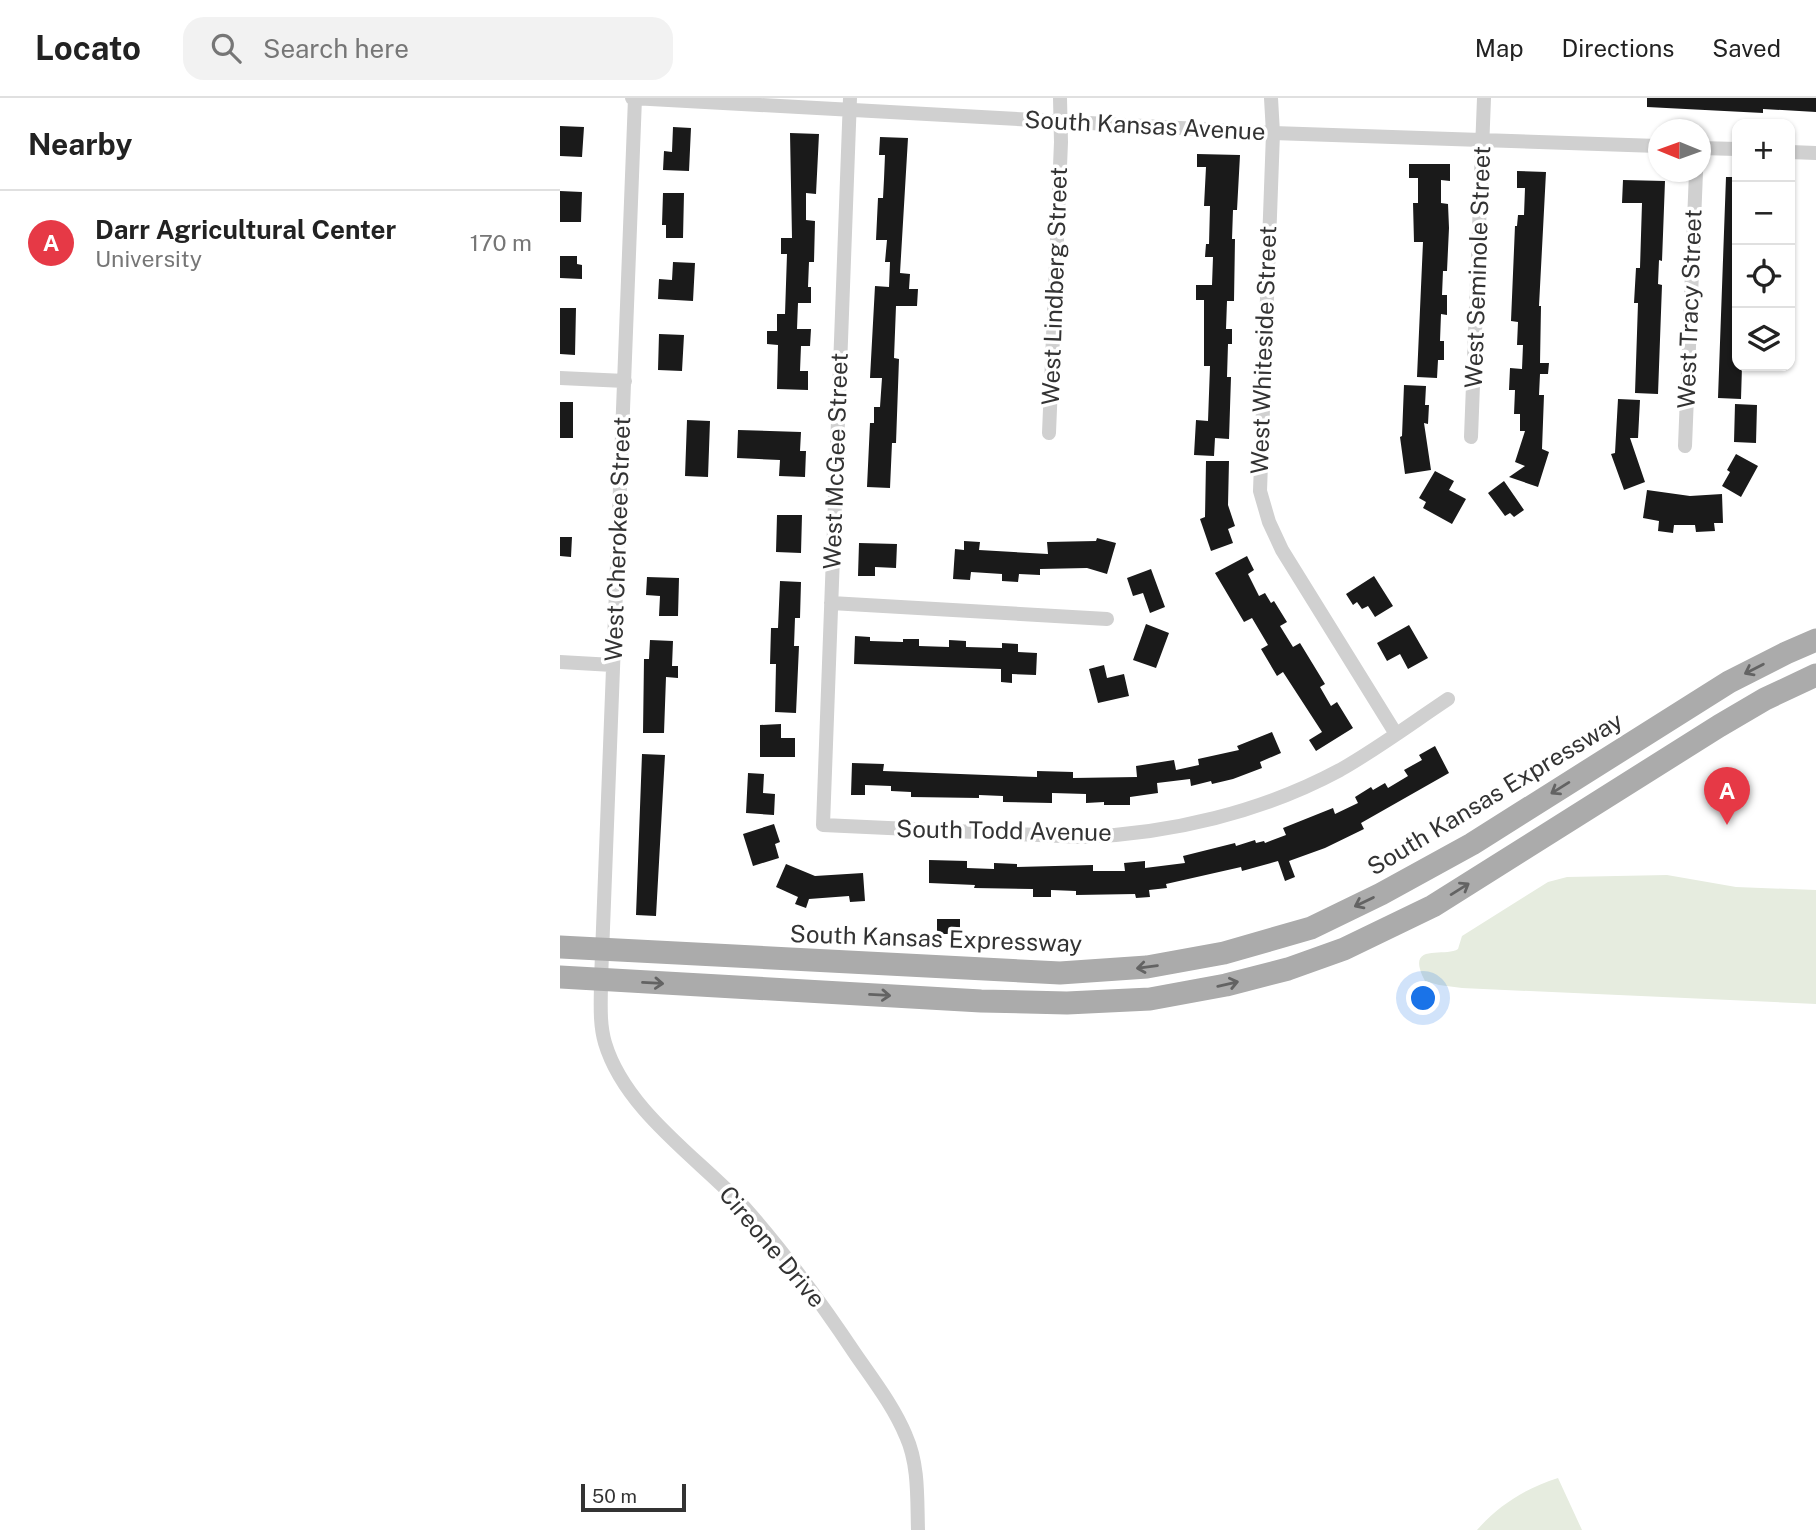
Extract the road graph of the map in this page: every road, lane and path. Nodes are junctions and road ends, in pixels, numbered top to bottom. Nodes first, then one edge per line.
1 (634, 98) edge
2 (1060, 98) edge
3 (1271, 98) edge
4 (1485, 98) edge
5 (850, 104) edge
6 (1061, 122) junction
7 (1273, 133) junction
8 (1483, 140) junction
9 (1648, 146) edge
10 (1711, 148) edge
11 (1732, 149) edge
12 (1795, 152) edge
13 (1816, 153) edge
14 (1696, 182) edge
15 (560, 378) edge
16 (625, 381) junction
17 (1049, 433) dead end
18 (1471, 437) dead end
19 (1685, 446) dead end
20 (831, 603) junction
21 (1107, 619) dead end
22 (1816, 640) edge
23 (560, 662) edge
24 (613, 664) junction
25 (1816, 676) edge
26 (1448, 699) dead end
27 (1396, 734) junction
28 (823, 825) joint
29 (560, 947) edge
30 (602, 950) junction
31 (560, 977) edge
32 (601, 980) junction
33 (918, 1530) edge

1 - 5 street, South Kansas Avenue
1 - 16 street, West Cherokee Street
2 - 6 street, West Lindberg Street
3 - 7 street, West Whiteside Street
4 - 8 street, West Seminole Street
5 - 6 street, South Kansas Avenue
5 - 20 street, West McGee Street
6 - 7 street, South Kansas Avenue
6 - 17 street, West Lindberg Street
7 - 8 street, South Kansas Avenue
7 - 27 street, West Whiteside Street
8 - 9 street, South Kansas Avenue
8 - 18 street, West Seminole Street
10 - 11 street
12 - 13 street
14 - 19 street, West Tracy Street
15 - 16 street
16 - 24 street, West Cherokee Street
20 - 21 street
20 - 28 street, West McGee Street
22 -> 30 main road, South Kansas Expressway
23 - 24 street
24 - 30 street, West Cherokee Street
32 -> 25 main road
26 - 27 street, South Todd Avenue
27 - 28 street, South Todd Avenue
29 - 30 main road, South Kansas Expressway
30 - 32 street, West Cherokee Street
31 - 32 main road
32 - 33 street, Cireone Drive

